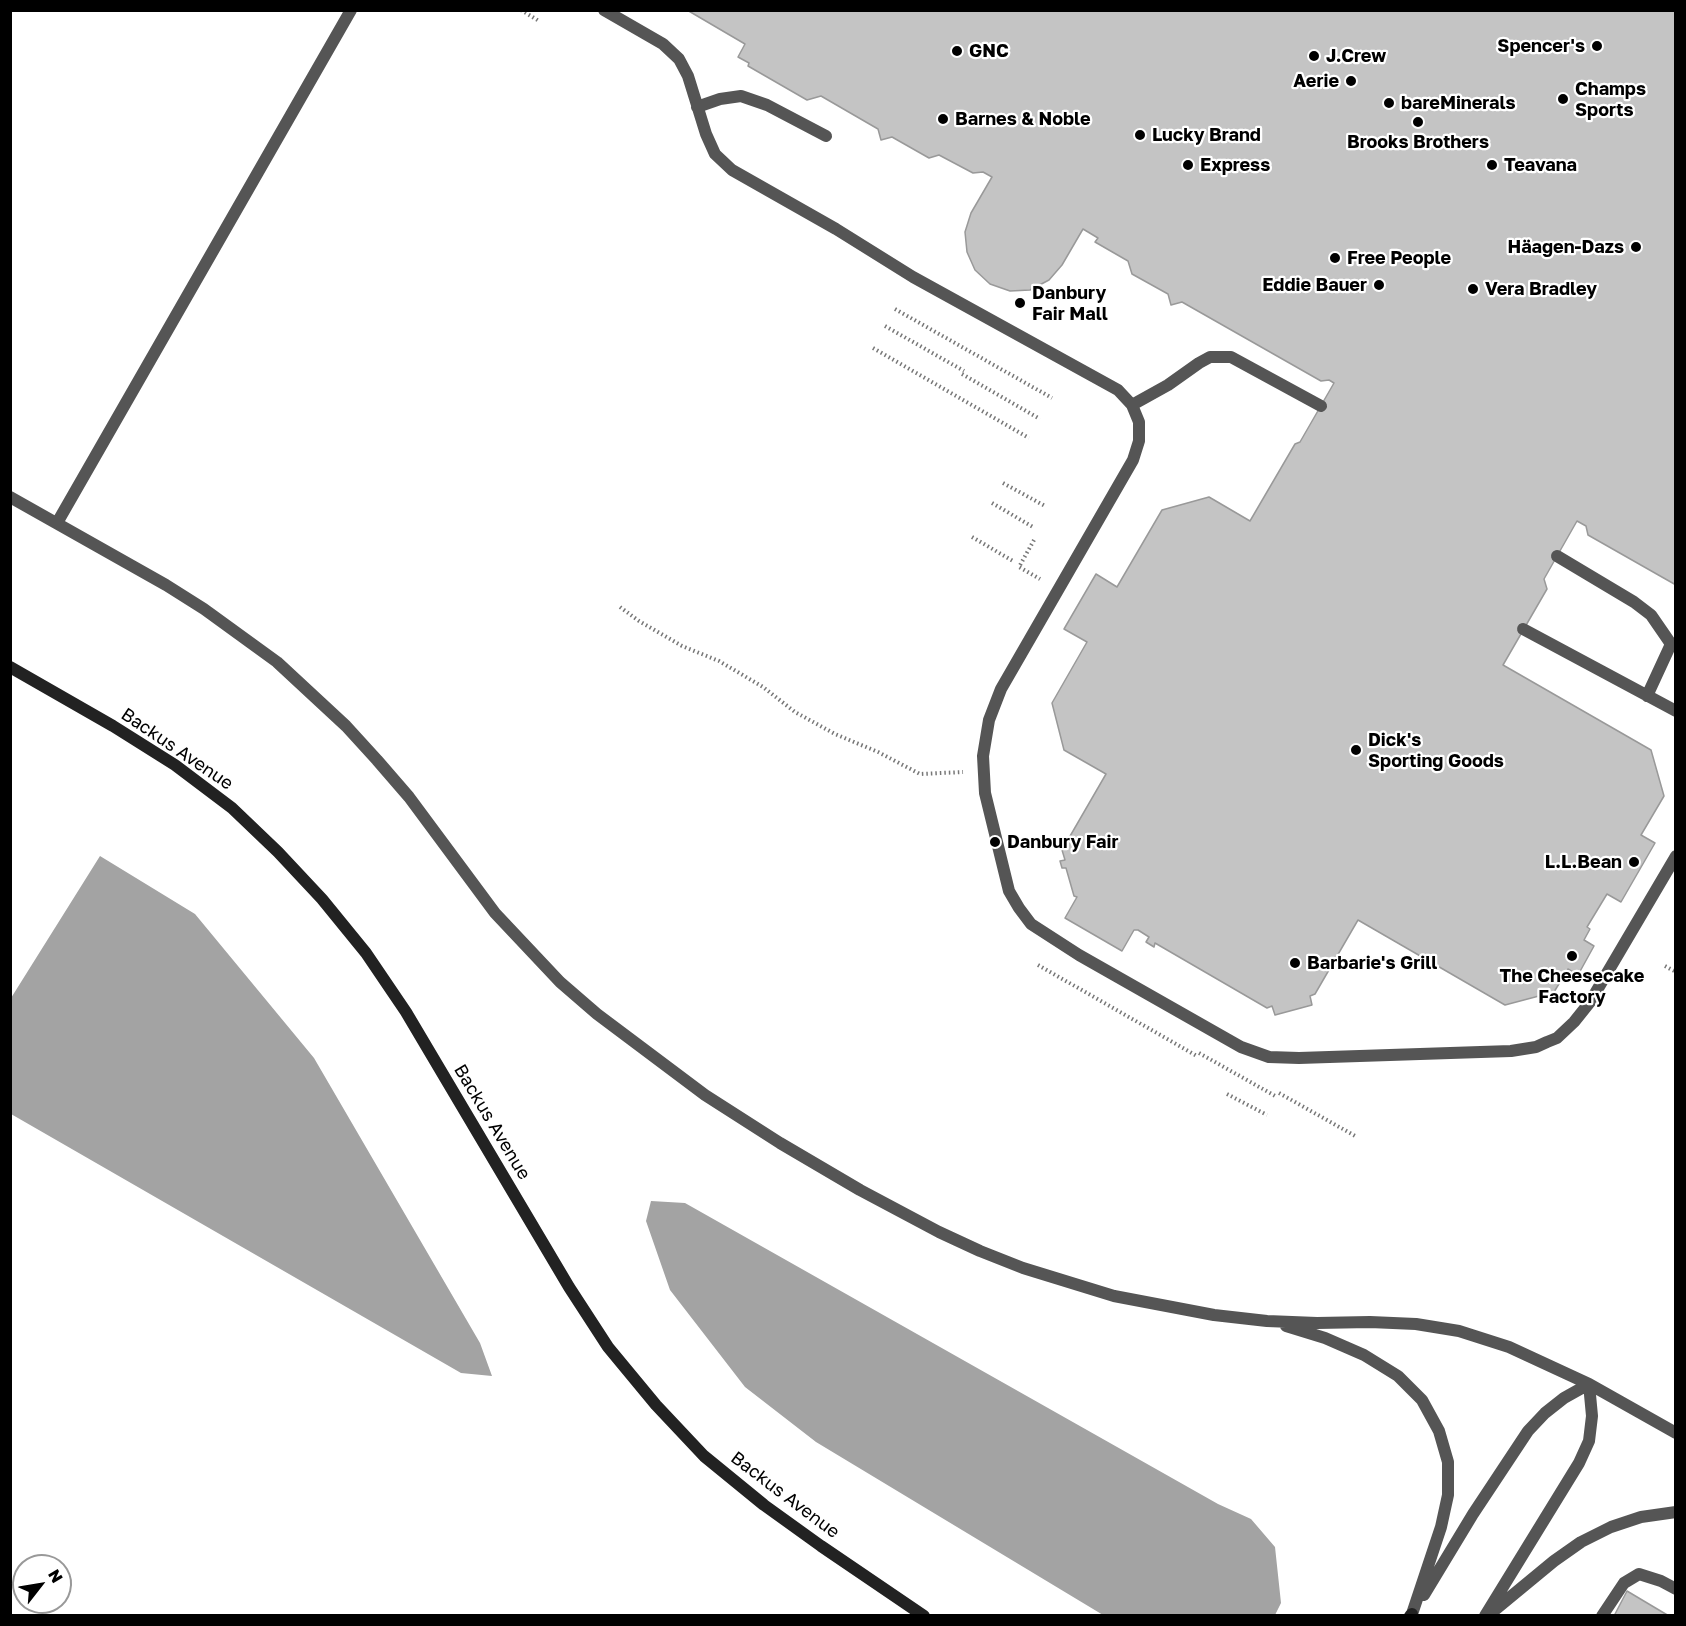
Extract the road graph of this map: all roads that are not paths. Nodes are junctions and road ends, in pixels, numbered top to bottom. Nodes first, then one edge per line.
1 (351, 10) edge
2 (604, 10) edge
3 (697, 107) junction
4 (826, 136) dead end
5 (1132, 405) junction
6 (1321, 406) dead end
7 (10, 497) edge
8 (57, 523) junction
9 (1557, 556) dead end
10 (1523, 629) dead end
11 (10, 667) edge
12 (1647, 696) junction
13 (1676, 711) edge
14 (1676, 856) edge
15 (1268, 1321) junction
16 (1589, 1384) junction
17 (1676, 1433) edge
18 (1676, 1512) edge
19 (1676, 1589) edge
20 (1411, 1615) edge
21 (924, 1616) edge
22 (1486, 1616) edge
23 (1602, 1616) edge

1 - 8 lane
2 - 3 lane
3 - 4 lane
3 - 5 lane
5 - 6 lane
5 - 14 lane
7 - 8 lane
8 - 15 lane
9 - 12 lane
10 - 12 lane
11 - 21 main road, Backus Avenue
12 - 13 lane
15 - 16 lane
15 - 20 lane
16 - 17 lane
16 - 20 lane
16 - 22 lane
18 - 22 lane
19 - 23 lane

